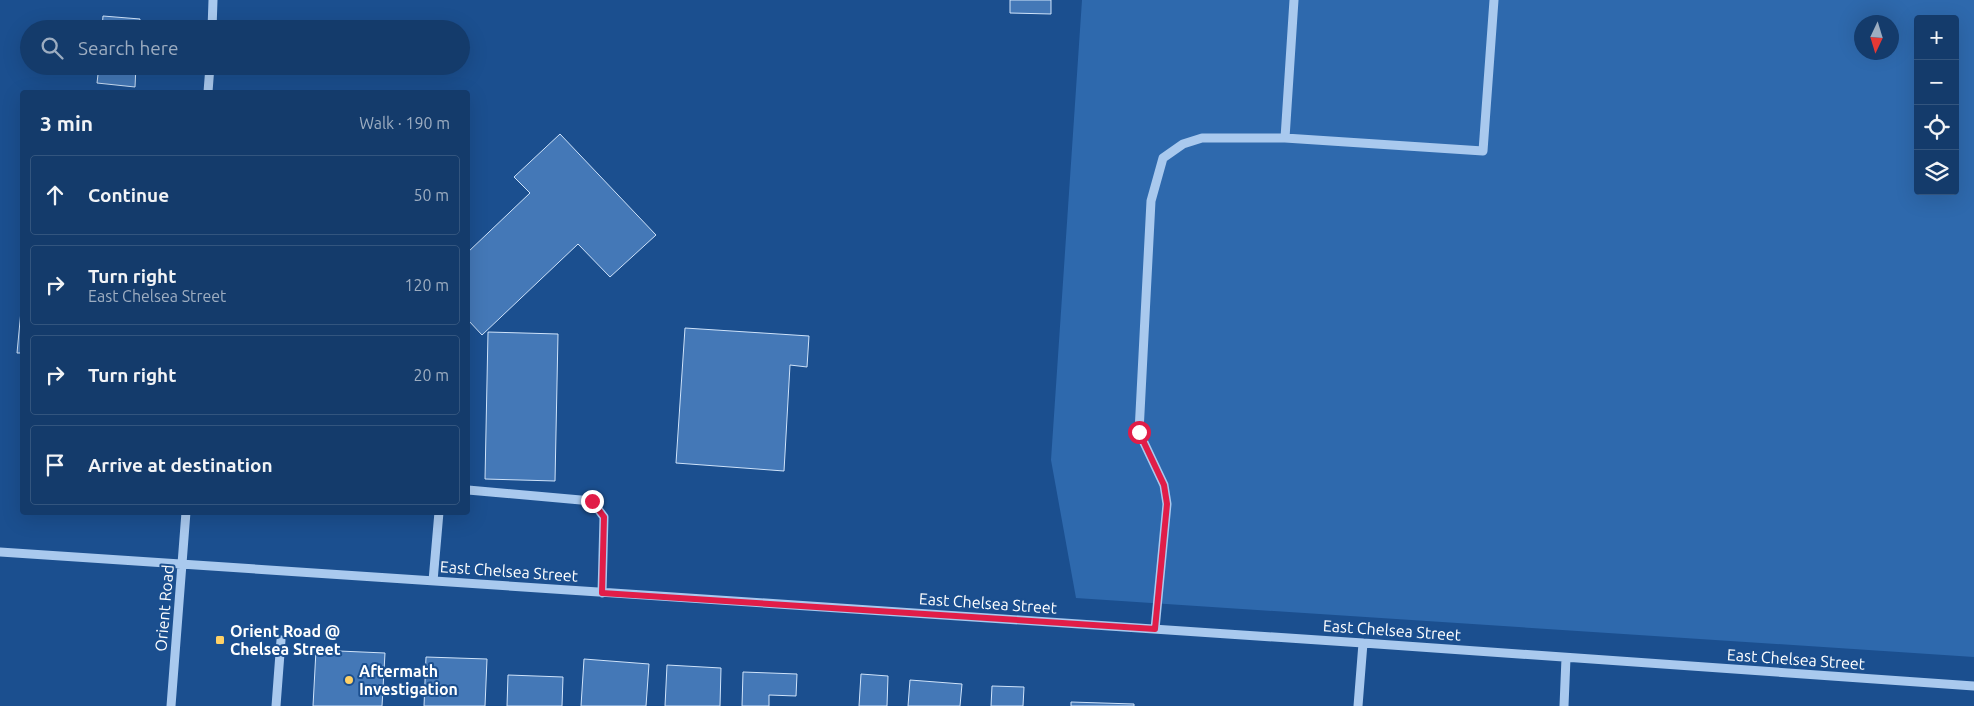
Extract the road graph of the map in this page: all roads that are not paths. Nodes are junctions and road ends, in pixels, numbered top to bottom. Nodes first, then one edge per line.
1 (213, 0) edge
2 (1294, 0) edge
3 (1494, 0) edge
4 (212, 20) edge
5 (209, 75) edge
6 (208, 90) edge
7 (1285, 138) junction
8 (470, 490) edge
9 (186, 515) edge
10 (439, 515) edge
11 (0, 552) edge
12 (183, 565) junction
13 (432, 581) junction
14 (602, 593) junction
15 (1155, 629) junction
16 (281, 640) dead end
17 (1363, 643) junction
18 (1566, 658) junction
19 (1974, 686) edge
20 (171, 706) edge
21 (276, 706) edge
22 (1358, 706) edge
23 (1564, 706) edge

1 - 4 street
2 - 7 street
3 - 7 street
5 - 6 street
7 - 15 street
8 - 14 street
9 - 12 street, Orient Road
10 - 13 street
11 - 12 street, East Chelsea Street
12 - 13 street, East Chelsea Street
12 - 20 street, Orient Road
13 - 14 street, East Chelsea Street
14 - 15 street, East Chelsea Street
15 - 17 street, East Chelsea Street
16 - 21 street
17 - 18 street, East Chelsea Street
17 - 22 street
18 - 19 street, East Chelsea Street
18 - 23 street

